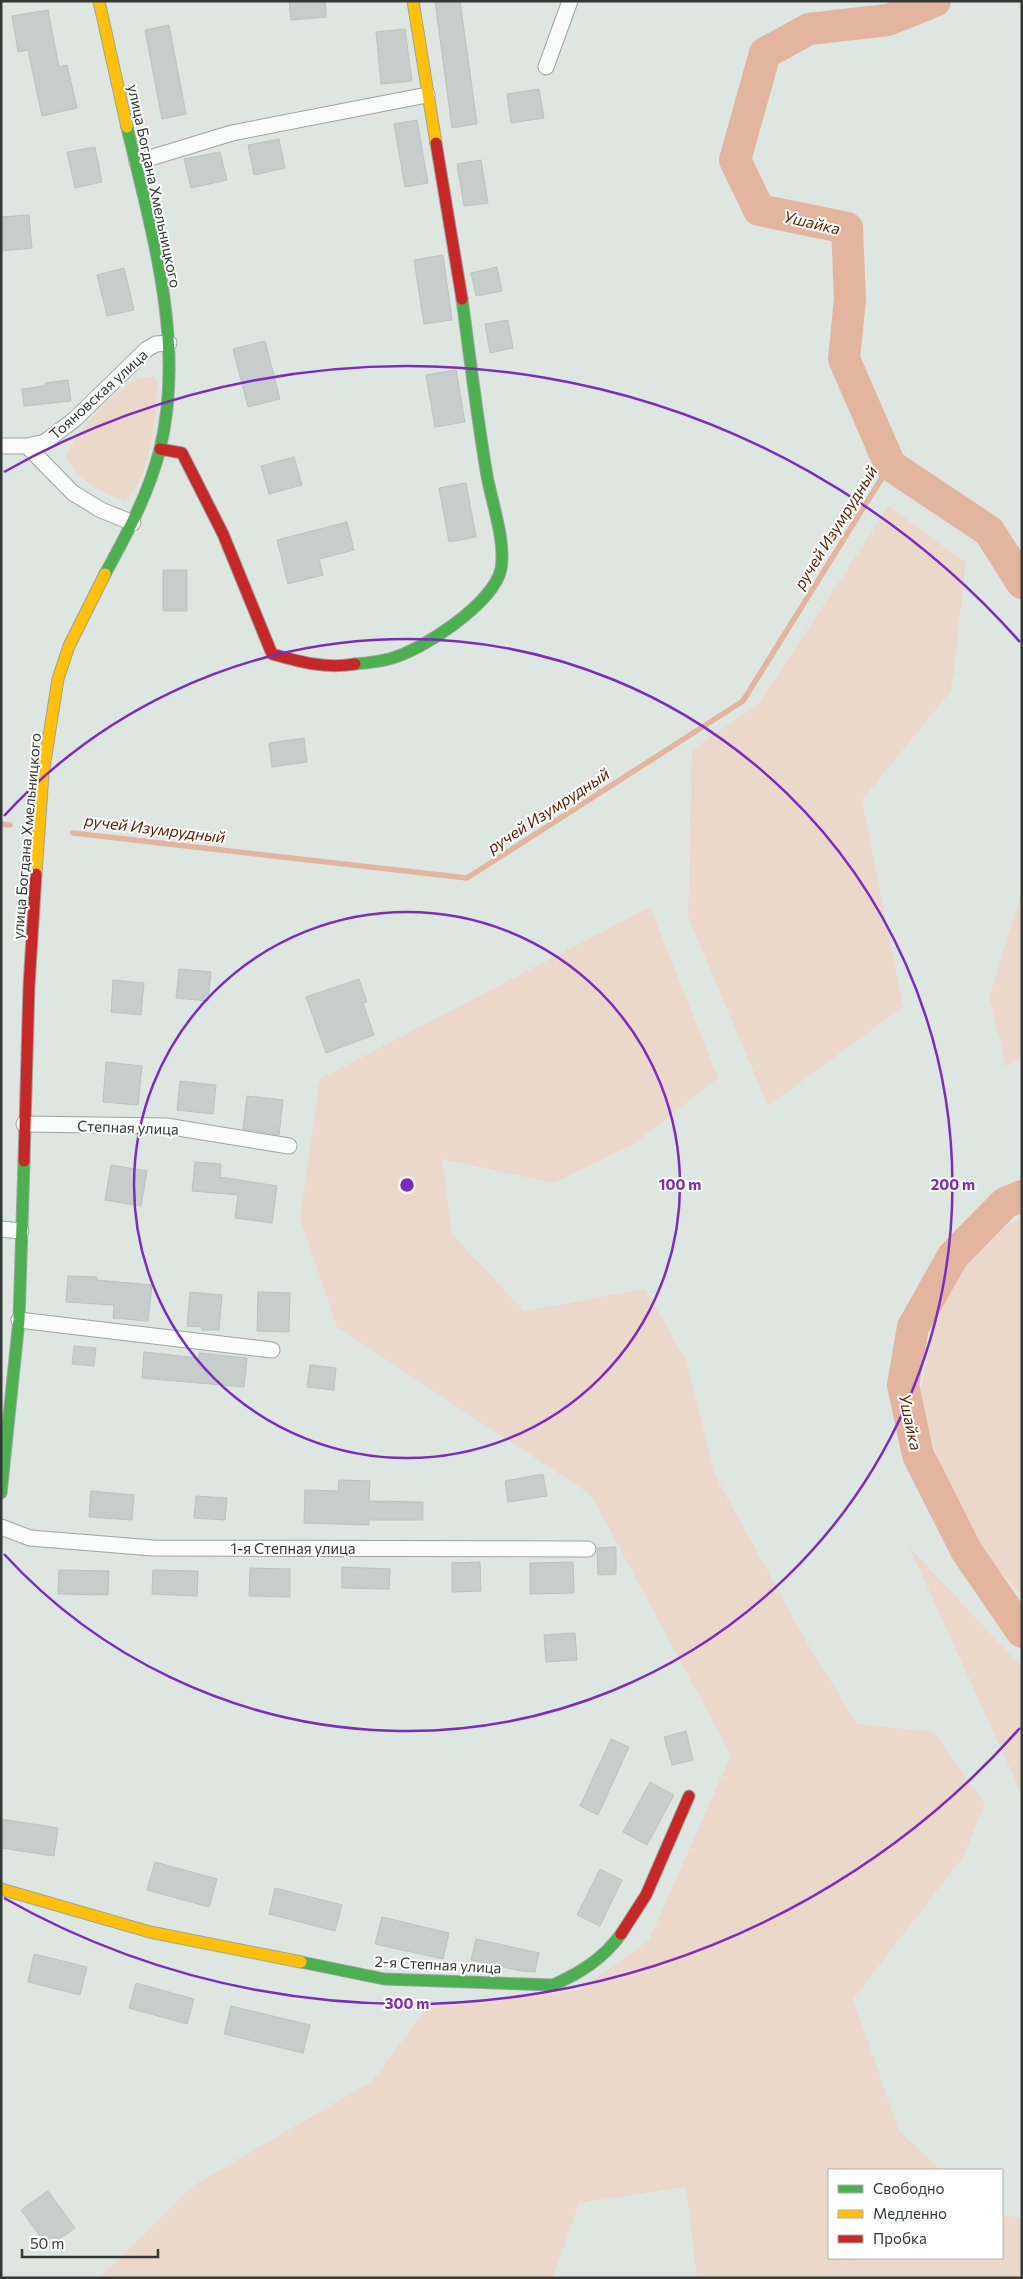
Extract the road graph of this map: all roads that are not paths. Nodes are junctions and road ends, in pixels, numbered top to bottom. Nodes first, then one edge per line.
1 (99, 1) edge
2 (413, 1) edge
3 (570, 1) edge
4 (546, 66) dead end
5 (427, 95) junction
6 (137, 162) junction
7 (169, 343) junction
8 (1, 446) edge
9 (28, 446) junction
10 (160, 449) junction
11 (133, 523) junction
12 (24, 1124) junction
13 (289, 1146) dead end
14 (1, 1229) edge
15 (21, 1231) junction
16 (19, 1320) junction
17 (272, 1350) dead end
18 (1, 1492) edge
19 (1, 1527) edge
20 (588, 1549) dead end
21 (689, 1796) dead end
22 (1, 1890) edge

1 - 6 street, улица Богдана Хмельницкого
2 - 5 street
3 - 4 street
5 - 6 street
5 - 10 street
6 - 7 street, улица Богдана Хмельницкого
7 - 9 street, Тояновская улица
7 - 10 street, улица Богдана Хмельницкого
8 - 9 street, Тояновская улица
9 - 11 street
10 - 11 street, улица Богдана Хмельницкого
11 - 12 street, улица Богдана Хмельницкого
12 - 13 street, Степная улица
12 - 15 street, улица Богдана Хмельницкого
14 - 15 street
15 - 16 street, улица Богдана Хмельницкого
16 - 17 street
16 - 18 street, улица Богдана Хмельницкого
19 - 20 street, 1-я Степная улица
21 - 22 street, 2-я Степная улица

